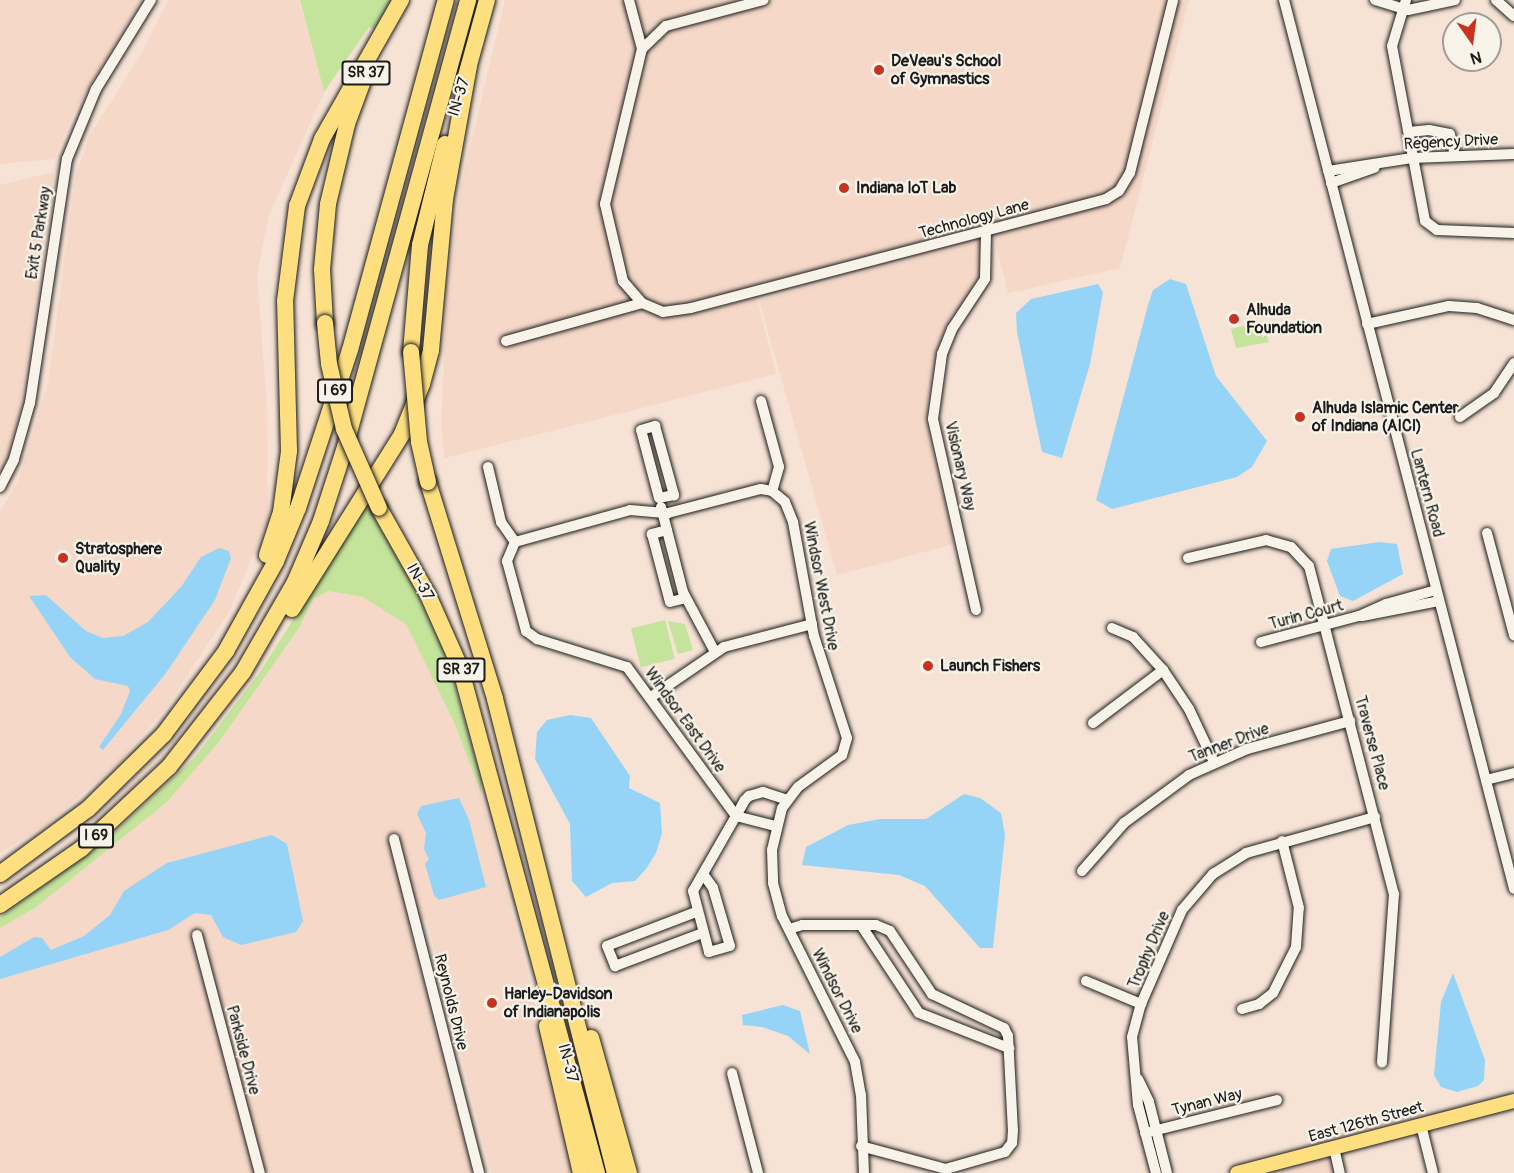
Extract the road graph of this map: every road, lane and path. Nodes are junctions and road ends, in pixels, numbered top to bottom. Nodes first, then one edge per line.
1 (151, 0) edge
2 (402, 0) edge
3 (446, 0) edge
4 (468, 0) edge
5 (487, 0) edge
6 (629, 0) edge
7 (764, 0) edge
8 (1173, 0) edge
9 (1284, 0) edge
10 (1375, 0) edge
11 (1455, 0) edge
12 (1496, 0) edge
13 (1405, 4) edge
14 (1514, 16) edge
15 (642, 49) junction
16 (469, 66) junction
17 (1409, 132) junction
18 (1514, 154) edge
19 (1455, 155) junction
20 (1413, 158) junction
21 (1390, 162) junction
22 (1328, 171) junction
23 (1331, 183) junction
24 (986, 232) junction
25 (1514, 233) edge
26 (642, 303) junction
27 (1514, 320) edge
28 (1367, 324) junction
29 (506, 341) dead end
30 (1514, 363) edge
31 (761, 401) dead end
32 (1460, 417) dead end
33 (488, 467) dead end
34 (0, 487) edge
35 (772, 491) junction
36 (659, 498) junction
37 (663, 514) junction
38 (667, 530) junction
39 (1487, 532) dead end
40 (515, 542) junction
41 (1188, 558) dead end
42 (1438, 596) junction
43 (686, 598) junction
44 (976, 610) dead end
45 (1512, 617) edge
46 (812, 624) junction
47 (1325, 625) junction
48 (1112, 628) dead end
49 (1514, 635) edge
50 (1261, 642) dead end
51 (715, 652) junction
52 (249, 663) junction
53 (1163, 670) junction
54 (651, 697) junction
55 (1350, 721) junction
56 (1093, 723) dead end
57 (151, 748) junction
58 (1214, 762) junction
59 (1514, 773) edge
60 (1486, 780) junction
61 (787, 800) junction
62 (736, 816) junction
63 (1376, 817) junction
64 (775, 826) junction
65 (394, 838) dead end
66 (1282, 841) junction
67 (532, 844) junction
68 (1083, 871) dead end
69 (0, 874) edge
70 (703, 874) junction
71 (520, 887) junction
72 (1514, 889) edge
73 (0, 905) edge
74 (696, 912) junction
75 (861, 925) junction
76 (789, 929) junction
77 (703, 933) junction
78 (197, 935) dead end
79 (1086, 981) dead end
80 (1141, 1004) junction
81 (1242, 1009) dead end
82 (1009, 1048) junction
83 (1382, 1063) dead end
84 (732, 1073) dead end
85 (1277, 1100) dead end
86 (1511, 1100) edge
87 (1421, 1125) junction
88 (1151, 1131) junction
89 (861, 1146) junction
90 (1334, 1148) junction
91 (260, 1173) edge
92 (479, 1173) edge
93 (581, 1173) edge
94 (597, 1173) edge
95 (615, 1173) edge
96 (629, 1173) edge
97 (758, 1173) edge
98 (864, 1173) edge
99 (1156, 1173) edge
100 (1167, 1173) edge
101 (1236, 1173) edge
102 (1340, 1173) edge
103 (1433, 1173) edge

1 - 34 street, Exit 5 Parkway
2 - 57 highway
2 - 71 highway, IN-37 / SR 37, bridge
3 - 57 highway, I 69
4 - 52 highway, I 69
5 - 16 highway, IN-37 / SR 37
6 - 15 street
7 - 15 street
8 - 24 street, Technology Lane
9 - 22 street, Lantern Road
10 - 13 street
11 - 13 street
12 - 14 street
13 - 17 street
15 - 26 street
16 - 52 highway
16 - 67 highway, IN-37 / SR 37, bridge
17 - 19 street
17 - 20 street
18 - 19 street, Regency Drive
19 - 20 street, Regency Drive
20 - 21 street, Regency Drive
20 - 25 street
21 - 22 street, Regency Drive
21 - 23 street, Regency Drive
22 - 23 street, Lantern Road
23 - 28 street, Lantern Road
24 - 26 street, Technology Lane
24 - 44 street, Visionary Way
26 - 29 street
27 - 28 street
28 - 42 street, Lantern Road
30 - 32 street
31 - 35 street
33 - 40 street
35 - 37 street
35 - 46 street, Windsor West Drive
36 - 36 street
36 - 37 street
37 - 38 street
37 - 40 street
38 - 43 street
38 - 43 street
39 - 45 street
40 - 54 street, Windsor East Drive
41 - 47 street, Traverse Place
42 - 47 street, Turin Court
42 - 60 street, Lantern Road
43 - 51 street
45 - 49 street
46 - 51 street
46 - 61 street, Windsor West Drive
47 - 50 street, Turin Court
47 - 55 street, Traverse Place
48 - 53 street
51 - 54 street
52 - 73 highway, I 69
53 - 56 street
53 - 58 street
54 - 62 street, Windsor East Drive
55 - 58 street, Tanner Drive
55 - 63 street, Traverse Place
57 - 69 highway, I 69
58 - 68 street, Tanner Drive
59 - 60 street
60 - 72 street, Lantern Road
61 - 62 street
61 - 64 street, Windsor West Drive
62 - 64 street
62 - 70 street
63 - 66 street, Trophy Drive
63 - 83 street, Traverse Place
64 - 76 street, Windsor Drive
65 - 92 street, Reynolds Drive
66 - 80 street, Trophy Drive
66 - 81 street
67 - 95 highway, IN-37 / SR 37
67 - 96 highway
70 - 74 street
70 - 77 street
71 - 93 highway
71 - 94 highway, IN-37 / SR 37
74 - 77 street
74 - 77 street
75 - 76 street
75 - 82 street
75 - 82 street
76 - 89 street, Windsor Drive
78 - 91 street, Parkside Drive
79 - 80 street
80 - 88 street, Trophy Drive
82 - 89 street
84 - 97 street
85 - 88 street, Tynan Way
86 - 87 main road, East 126th Street
87 - 90 main road, East 126th Street
87 - 103 street
88 - 99 street, Trophy Drive
88 - 100 street, Trophy Drive
89 - 98 street, Windsor Drive
90 - 101 main road, East 126th Street
90 - 102 street

